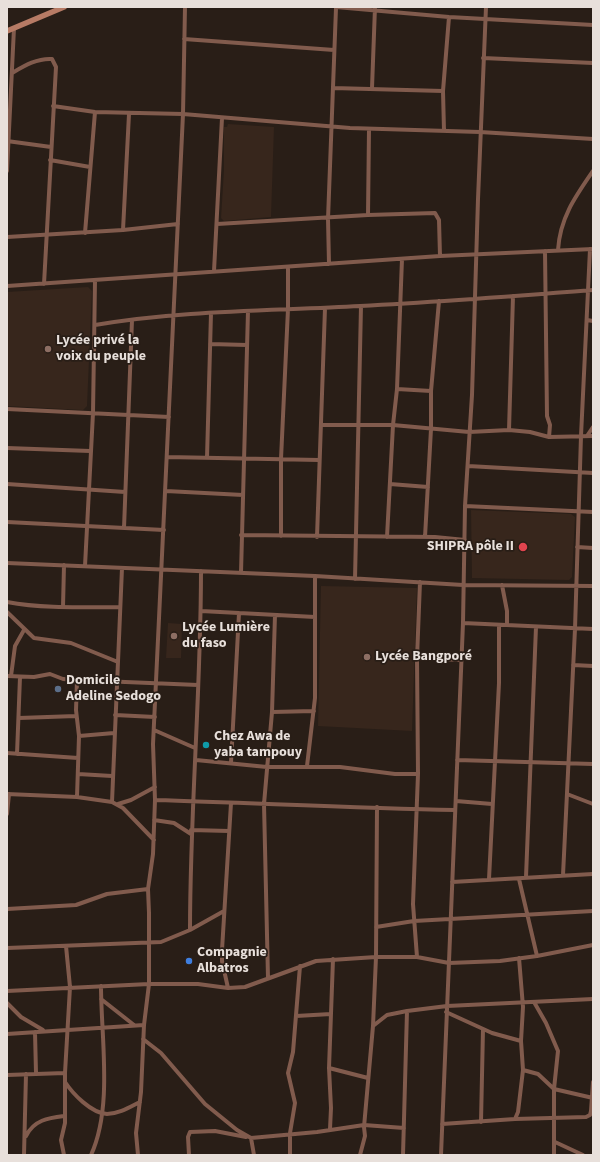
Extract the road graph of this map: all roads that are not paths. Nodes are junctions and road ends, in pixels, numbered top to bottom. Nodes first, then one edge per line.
1 (62, 7) edge
2 (184, 7) edge
3 (486, 7) edge
4 (336, 8) edge
5 (375, 8) edge
6 (449, 17) junction
7 (486, 18) junction
8 (593, 25) edge
9 (14, 28) junction
10 (7, 31) edge
11 (184, 39) junction
12 (334, 50) junction
13 (483, 58) junction
14 (593, 63) edge
15 (10, 71) edge
16 (333, 88) junction
17 (372, 88) junction
18 (444, 91) junction
19 (53, 106) junction
20 (95, 112) junction
21 (129, 114) junction
22 (183, 114) junction
23 (222, 118) junction
24 (333, 127) junction
25 (370, 129) junction
26 (444, 131) junction
27 (480, 132) junction
28 (593, 139) edge
29 (8, 142) edge
30 (51, 147) junction
31 (50, 160) junction
32 (90, 166) junction
33 (7, 171) edge
34 (593, 171) edge
35 (368, 215) junction
36 (328, 219) junction
37 (178, 224) junction
38 (217, 224) junction
39 (123, 230) junction
40 (85, 233) junction
41 (46, 236) junction
42 (7, 237) edge
43 (591, 249) edge
44 (558, 250) junction
45 (545, 251) junction
46 (477, 254) junction
47 (440, 256) junction
48 (402, 259) junction
49 (329, 264) junction
50 (288, 267) junction
51 (214, 271) junction
52 (175, 276) junction
53 (95, 281) junction
54 (44, 284) junction
55 (7, 286) edge
56 (590, 290) edge
57 (547, 295) junction
58 (513, 296) junction
59 (474, 299) junction
60 (439, 301) junction
61 (400, 304) junction
62 (361, 306) junction
63 (326, 308) junction
64 (288, 309) junction
65 (248, 311) junction
66 (211, 313) junction
67 (174, 315) junction
68 (132, 320) junction
69 (587, 320) junction
70 (593, 321) edge
71 (95, 326) junction
72 (210, 344) junction
73 (248, 345) junction
74 (397, 389) junction
75 (431, 391) junction
76 (7, 409) edge
77 (93, 413) junction
78 (128, 416) junction
79 (169, 417) junction
80 (321, 425) junction
81 (359, 425) junction
82 (393, 425) junction
83 (593, 427) edge
84 (431, 428) junction
85 (509, 430) junction
86 (469, 432) junction
87 (581, 436) junction
88 (587, 436) junction
89 (593, 436) edge
90 (550, 437) junction
91 (7, 448) edge
92 (90, 451) junction
93 (167, 457) junction
94 (207, 458) junction
95 (244, 459) junction
96 (280, 459) junction
97 (319, 460) junction
98 (468, 466) junction
99 (580, 472) junction
100 (593, 473) edge
101 (7, 484) edge
102 (390, 484) junction
103 (428, 487) junction
104 (88, 490) junction
105 (166, 491) junction
106 (125, 492) junction
107 (243, 495) junction
108 (465, 506) junction
109 (579, 512) junction
110 (593, 512) edge
111 (7, 522) edge
112 (87, 526) junction
113 (124, 528) junction
114 (164, 530) junction
115 (241, 535) junction
116 (281, 536) junction
117 (317, 537) junction
118 (356, 537) junction
119 (387, 537) junction
120 (425, 537) junction
121 (465, 540) junction
122 (577, 547) junction
123 (593, 548) edge
124 (7, 563) edge
125 (64, 565) junction
126 (85, 566) junction
127 (122, 568) junction
128 (162, 570) junction
129 (201, 571) junction
130 (241, 573) junction
131 (315, 576) junction
132 (355, 579) junction
133 (420, 582) junction
134 (463, 584) junction
135 (502, 585) junction
136 (576, 585) junction
137 (593, 586) edge
138 (7, 602) edge
139 (62, 607) junction
140 (120, 607) junction
141 (201, 611) junction
142 (7, 612) edge
143 (239, 613) junction
144 (275, 615) junction
145 (315, 617) junction
146 (463, 623) junction
147 (499, 625) junction
148 (507, 625) junction
149 (536, 627) junction
150 (575, 628) junction
151 (593, 629) edge
152 (24, 630) junction
153 (418, 658) junction
154 (461, 660) junction
155 (118, 662) junction
156 (573, 665) junction
157 (593, 666) edge
158 (9, 676) edge
159 (20, 677) junction
160 (77, 680) junction
161 (117, 682) junction
162 (157, 683) junction
163 (198, 685) junction
164 (272, 712) junction
165 (314, 712) junction
166 (115, 715) junction
167 (76, 716) junction
168 (155, 717) junction
169 (19, 718) junction
170 (154, 730) junction
171 (114, 733) junction
172 (79, 736) junction
173 (195, 748) junction
174 (7, 754) edge
175 (17, 754) junction
176 (78, 758) junction
177 (196, 760) junction
178 (457, 760) junction
179 (495, 760) junction
180 (230, 763) junction
181 (531, 763) junction
182 (568, 764) junction
183 (593, 764) edge
184 (307, 766) junction
185 (267, 768) junction
186 (78, 774) junction
187 (418, 774) junction
188 (112, 776) junction
189 (155, 787) junction
190 (8, 794) edge
191 (567, 794) junction
192 (78, 797) junction
193 (155, 800) junction
194 (193, 801) junction
195 (456, 801) junction
196 (112, 802) junction
197 (231, 803) junction
198 (118, 804) junction
199 (264, 804) junction
200 (492, 804) junction
201 (593, 804) edge
202 (377, 807) junction
203 (416, 809) junction
204 (455, 810) junction
205 (7, 814) edge
206 (154, 820) junction
207 (229, 831) junction
208 (191, 832) junction
209 (154, 840) junction
210 (593, 874) edge
211 (563, 875) junction
212 (526, 877) junction
213 (489, 879) junction
214 (519, 879) junction
215 (452, 882) junction
216 (148, 889) junction
217 (7, 909) edge
218 (224, 911) junction
219 (593, 911) edge
220 (528, 913) junction
221 (450, 920) junction
222 (414, 921) junction
223 (376, 927) junction
224 (190, 930) junction
225 (149, 941) junction
226 (593, 945) edge
227 (66, 946) junction
228 (7, 948) edge
229 (537, 956) junction
230 (376, 957) junction
231 (416, 957) junction
232 (519, 958) junction
233 (333, 959) junction
234 (449, 963) junction
235 (300, 966) junction
236 (268, 978) junction
237 (149, 984) junction
238 (101, 986) junction
239 (70, 987) junction
240 (228, 988) junction
241 (7, 991) edge
242 (101, 999) junction
243 (593, 999) edge
244 (523, 1002) junction
245 (534, 1002) junction
246 (7, 1003) edge
247 (447, 1006) junction
248 (407, 1011) junction
249 (446, 1012) junction
250 (331, 1014) junction
251 (296, 1016) junction
252 (134, 1025) junction
253 (144, 1025) junction
254 (373, 1026) junction
255 (102, 1028) junction
256 (483, 1030) junction
257 (45, 1031) junction
258 (66, 1031) junction
259 (35, 1032) junction
260 (7, 1034) edge
261 (143, 1039) junction
262 (521, 1041) junction
263 (329, 1068) junction
264 (523, 1070) junction
265 (36, 1073) junction
266 (65, 1073) junction
267 (26, 1074) junction
268 (7, 1075) edge
269 (368, 1078) junction
270 (64, 1082) junction
271 (593, 1082) edge
272 (554, 1089) junction
273 (592, 1098) edge
274 (140, 1102) junction
275 (102, 1112) junction
276 (64, 1116) junction
277 (555, 1118) junction
278 (515, 1119) junction
279 (481, 1122) junction
280 (442, 1124) junction
281 (364, 1125) junction
282 (404, 1128) junction
283 (330, 1129) junction
284 (290, 1134) junction
285 (25, 1138) junction
286 (249, 1138) junction
287 (555, 1142) junction
288 (24, 1155) edge
289 (64, 1155) edge
290 (91, 1155) edge
291 (138, 1155) edge
292 (189, 1155) edge
293 (254, 1155) edge
294 (290, 1155) edge
295 (360, 1155) edge
296 (403, 1155) edge
297 (440, 1155) edge
298 (554, 1155) edge
299 (583, 1155) edge

1 - 9 street
2 - 11 street
3 - 7 street
4 - 5 street
4 - 12 street
5 - 6 street
5 - 17 street
6 - 7 street
6 - 18 street
7 - 8 street
7 - 13 street
9 - 10 street
9 - 15 street
11 - 12 street
11 - 22 street
12 - 16 street
13 - 14 street
13 - 27 street
15 - 19 street
15 - 29 street
16 - 17 street
16 - 24 street
17 - 18 street
18 - 26 street
19 - 20 street
19 - 30 street
20 - 21 street
20 - 32 street
21 - 22 street
21 - 39 street
22 - 23 street
22 - 37 street
23 - 24 street
23 - 38 street
24 - 25 street
24 - 36 street
25 - 26 street
25 - 35 street
26 - 27 street
27 - 28 street
27 - 46 street
29 - 30 street
29 - 33 street
30 - 31 street
31 - 32 street
31 - 41 street
32 - 40 street
34 - 44 street
35 - 36 street
35 - 47 street
36 - 38 street
36 - 49 street
37 - 39 street
37 - 52 street
38 - 51 street
39 - 40 street
40 - 41 street
41 - 42 street
41 - 54 street
43 - 44 street
43 - 56 street
44 - 45 street
45 - 46 street
45 - 57 street
46 - 47 street
46 - 59 street
47 - 48 street
48 - 49 street
48 - 61 street
49 - 50 street
50 - 51 street
50 - 64 street
51 - 52 street
52 - 53 street
52 - 67 street
53 - 54 street
53 - 71 street
54 - 55 street
56 - 57 street
56 - 69 street
57 - 58 street
57 - 90 street
58 - 59 street
58 - 85 street
59 - 60 street
59 - 86 street
60 - 61 street
60 - 75 street
61 - 62 street
61 - 74 street
62 - 63 street
62 - 81 street
63 - 64 street
63 - 80 street
64 - 65 street
64 - 96 street
65 - 66 street
65 - 73 street
66 - 67 street
66 - 72 street
67 - 68 street
67 - 79 street
68 - 71 street
68 - 78 street
69 - 70 street
69 - 87 street
71 - 77 street
72 - 73 street
72 - 94 street
73 - 95 street
74 - 75 street
74 - 82 street
75 - 84 street
76 - 77 street
77 - 78 street
77 - 92 street
78 - 79 street
78 - 106 street
79 - 93 street
80 - 81 street
80 - 97 street
81 - 82 street
81 - 118 street
82 - 84 street
82 - 102 street
83 - 88 street
84 - 86 street
84 - 103 street
85 - 86 street
85 - 90 street
86 - 98 street
87 - 88 street
87 - 90 street
87 - 99 street
88 - 89 street
91 - 92 street
92 - 104 street
93 - 94 street
93 - 105 street
94 - 95 street
95 - 96 street
95 - 107 street
96 - 97 street
96 - 116 street
97 - 117 street
98 - 99 street
98 - 108 street
99 - 100 street
99 - 109 street
101 - 104 street
102 - 103 street
102 - 119 street
103 - 120 street
104 - 106 street
104 - 112 street
105 - 107 street
105 - 114 street
106 - 113 street
107 - 115 street
108 - 109 street
108 - 121 street
109 - 110 street
109 - 122 street
111 - 112 street
112 - 113 street
112 - 126 street
113 - 114 street
114 - 128 street
115 - 116 street
115 - 130 street
116 - 117 street
117 - 118 street
118 - 119 street
118 - 132 street
119 - 120 street
120 - 121 street
121 - 134 street
122 - 123 street
122 - 136 street
124 - 125 street
125 - 126 street
125 - 139 street
126 - 127 street
127 - 128 street
127 - 140 street
128 - 129 street
128 - 162 street
129 - 130 street
129 - 141 street
130 - 131 street
131 - 132 street
131 - 145 street
132 - 133 street
133 - 134 street
133 - 153 street
134 - 135 street
134 - 146 street
135 - 136 street
135 - 148 street
136 - 137 street
136 - 150 street
138 - 139 street
139 - 140 street
140 - 155 street
141 - 143 street
141 - 163 street
142 - 152 street
143 - 144 street
143 - 180 street
144 - 145 street
144 - 164 street
145 - 165 street
146 - 147 street
146 - 154 street
147 - 148 street
147 - 179 street
148 - 149 street
149 - 150 street
149 - 181 street
150 - 151 street
150 - 156 street
152 - 155 street
152 - 158 street
153 - 154 street
153 - 187 street
154 - 178 street
155 - 161 street
156 - 157 street
156 - 182 street
158 - 159 street
159 - 160 street
159 - 169 street
160 - 161 street
160 - 167 street
161 - 162 street
161 - 166 street
162 - 163 street
162 - 168 street
163 - 173 street
164 - 165 street
164 - 185 street
165 - 184 street
166 - 168 street
166 - 171 street
167 - 169 street
167 - 172 street
168 - 170 street
169 - 175 street
170 - 173 street
170 - 189 street
171 - 172 street
171 - 188 street
172 - 176 street
173 - 177 street
174 - 175 street
175 - 176 street
176 - 186 street
177 - 180 street
177 - 194 street
178 - 179 street
178 - 195 street
179 - 181 street
179 - 200 street
180 - 185 street
181 - 182 street
181 - 212 street
182 - 183 street
182 - 191 street
184 - 185 street
184 - 187 street
185 - 199 street
186 - 188 street
186 - 192 street
187 - 203 street
188 - 196 street
189 - 193 street
189 - 198 street
190 - 192 street
190 - 205 street
191 - 201 street
191 - 211 street
192 - 196 street
193 - 194 street
193 - 206 street
194 - 197 street
194 - 208 street
195 - 200 street
195 - 204 street
196 - 198 street
197 - 199 street
197 - 207 street
198 - 209 street
199 - 202 street
199 - 236 street
200 - 213 street
202 - 203 street
202 - 223 street
203 - 204 street
203 - 222 street
204 - 215 street
206 - 208 street
206 - 209 street
207 - 208 street
207 - 218 street
208 - 224 street
209 - 216 street
210 - 211 street
211 - 212 street
212 - 214 street
213 - 214 street
213 - 215 street
214 - 220 street
215 - 221 street
216 - 217 street
216 - 225 street
218 - 224 street
218 - 240 street
219 - 220 street
220 - 221 street
220 - 229 street
221 - 222 street
221 - 234 street
222 - 223 street
222 - 231 street
223 - 230 street
224 - 225 street
225 - 227 street
225 - 237 street
226 - 229 street
227 - 228 street
227 - 239 street
229 - 232 street
230 - 231 street
230 - 233 street
230 - 254 street
231 - 234 street
232 - 234 street
232 - 244 street
233 - 235 street
233 - 250 street
234 - 247 street
235 - 236 street
235 - 251 street
236 - 240 street
237 - 238 street
237 - 240 street
237 - 253 street
238 - 239 street
238 - 242 street
239 - 241 street
239 - 258 street
242 - 252 street
242 - 255 street
243 - 245 street
244 - 245 street
244 - 247 street
244 - 262 street
245 - 272 street
246 - 257 street
247 - 248 street
247 - 249 street
248 - 254 street
248 - 282 street
249 - 256 street
249 - 280 street
250 - 251 street
250 - 263 street
251 - 284 street
252 - 253 street
252 - 255 street
253 - 261 street
254 - 269 street
255 - 258 street
255 - 275 street
256 - 262 street
256 - 279 street
257 - 258 street
257 - 259 street
258 - 266 street
259 - 260 street
259 - 265 street
261 - 274 street
261 - 286 street
262 - 264 street
263 - 269 street
263 - 283 street
264 - 272 street
264 - 278 street
265 - 266 street
265 - 267 street
266 - 270 street
267 - 268 street
267 - 285 street
269 - 281 street
270 - 275 street
270 - 276 street
271 - 273 street
272 - 273 street
272 - 277 street
273 - 277 street
274 - 275 street
274 - 291 street
275 - 290 street
276 - 285 street
276 - 289 street
277 - 278 street
277 - 287 street
278 - 279 street
279 - 280 street
280 - 297 street
281 - 282 street
281 - 283 street
281 - 295 street
282 - 296 street
283 - 284 street
284 - 286 street
284 - 294 street
285 - 288 street
286 - 292 street
286 - 293 street
287 - 298 street
287 - 299 street

